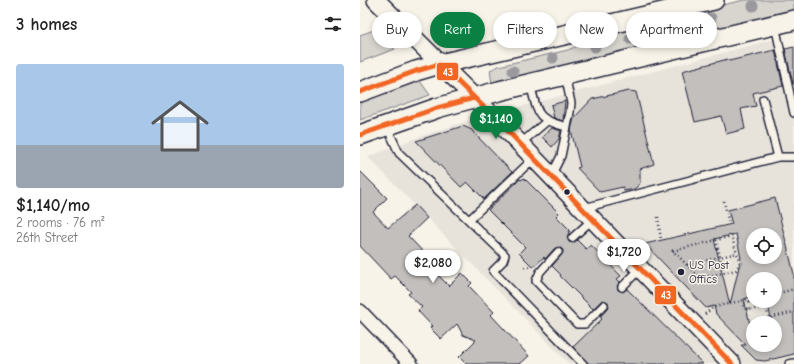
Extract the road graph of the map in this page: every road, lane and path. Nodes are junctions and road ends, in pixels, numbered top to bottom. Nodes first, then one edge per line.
1 (376, 0) edge
2 (714, 0) edge
3 (794, 20) edge
4 (775, 25) junction
5 (440, 64) junction
6 (565, 75) junction
7 (530, 83) junction
8 (360, 92) edge
9 (474, 98) junction
10 (763, 99) dead end
11 (794, 113) edge
12 (547, 121) junction
13 (386, 125) junction
14 (567, 127) junction
15 (360, 135) edge
16 (520, 144) junction
17 (534, 158) junction
18 (778, 158) junction
19 (794, 158) edge
20 (551, 176) junction
21 (724, 201) dead end
22 (587, 214) junction
23 (658, 218) dead end
24 (469, 220) junction
25 (729, 224) dead end
26 (572, 238) dead end
27 (661, 240) dead end
28 (716, 240) junction
29 (558, 252) dead end
30 (737, 253) junction
31 (720, 257) junction
32 (686, 265) junction
33 (640, 269) junction
34 (724, 272) junction
35 (622, 287) dead end
36 (794, 289) edge
37 (782, 292) edge
38 (746, 300) edge
39 (746, 303) edge
40 (604, 305) dead end
41 (748, 308) edge
42 (748, 308) edge
43 (760, 308) edge
44 (766, 308) edge
45 (360, 311) edge
46 (794, 312) edge
47 (694, 324) junction
48 (793, 363) edge
49 (411, 364) edge
50 (583, 364) edge
51 (732, 364) edge
52 (789, 364) edge

1 - 5 street
2 - 5 main road
3 - 4 main road
4 - 6 main road
4 - 11 lane
5 - 8 main road
5 - 9 street
6 - 7 main road
6 - 14 lane
7 - 9 main road
7 - 12 lane
9 - 13 main road
9 - 16 street
10 - 18 lane
12 - 14 lane
12 - 16 lane
13 - 15 main road
13 - 24 lane
14 - 20 lane
16 - 17 street
17 - 20 street
17 - 24 lane
18 - 19 lane
18 - 22 lane
20 - 22 street
21 - 25 path
22 - 26 lane
22 - 33 street
23 - 27 path
24 - 50 lane
28 - 30 path
28 - 31 path
28 - 32 path
29 - 40 lane
30 - 31 path
30 - 34 path
31 - 32 path
31 - 34 path
32 - 34 path
33 - 35 lane
33 - 47 street
36 - 37 path
38 - 47 path
39 - 42 path
41 - 43 path
44 - 46 path
45 - 49 street
47 - 51 street
48 - 52 lane

